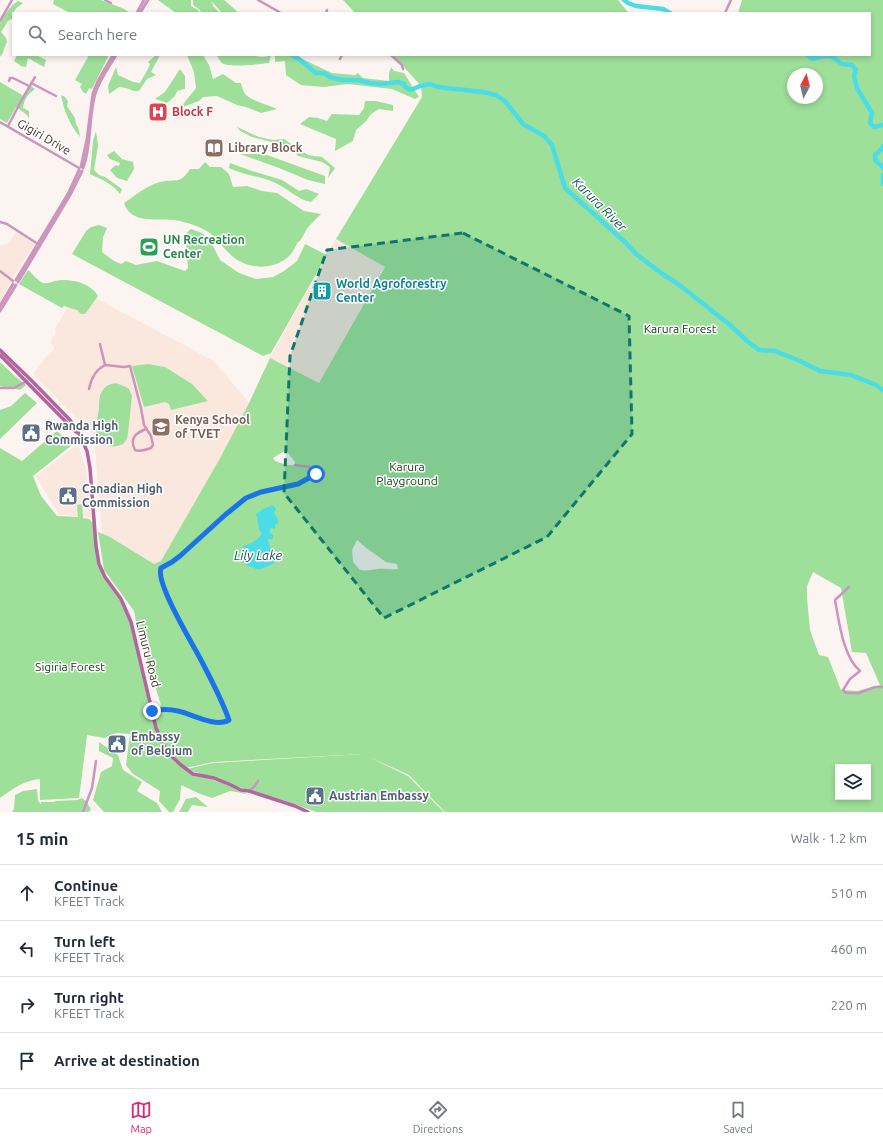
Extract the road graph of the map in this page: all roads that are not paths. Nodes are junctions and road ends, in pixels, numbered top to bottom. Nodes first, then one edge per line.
1 (12, 0) edge
2 (105, 0) edge
3 (144, 0) edge
4 (148, 0) edge
5 (258, 0) edge
6 (730, 0) edge
7 (111, 3) dead end
8 (138, 12) edge
9 (141, 12) edge
10 (279, 12) edge
11 (725, 12) edge
12 (0, 21) edge
13 (112, 56) edge
14 (115, 56) edge
15 (342, 56) edge
16 (393, 56) edge
17 (340, 59) dead end
18 (403, 69) dead end
19 (35, 77) dead end
20 (9, 82) dead end
21 (30, 85) junction
22 (56, 96) dead end
23 (0, 122) edge
24 (8, 126) junction
25 (81, 169) junction
26 (0, 222) edge
27 (38, 244) junction
28 (0, 271) edge
29 (15, 282) junction
30 (0, 306) edge
31 (0, 312) edge
32 (100, 344) dead end
33 (0, 350) edge
34 (0, 355) edge
35 (104, 365) junction
36 (19, 372) junction
37 (26, 376) junction
38 (26, 381) junction
39 (32, 381) junction
40 (0, 388) edge
41 (89, 389) dead end
42 (146, 429) junction
43 (79, 436) junction
44 (294, 465) dead end
45 (849, 587) dead end
46 (883, 687) edge
47 (152, 711) junction
48 (96, 761) dead end
49 (258, 781) dead end
50 (249, 791) junction
51 (83, 812) edge
52 (308, 812) edge

1 - 12 street
2 - 7 street
3 - 8 street
4 - 9 street
5 - 10 street
6 - 11 street
13 - 25 street
14 - 25 street
15 - 17 street
16 - 18 street
19 - 21 street
20 - 21 street
21 - 22 street
21 - 24 street
23 - 24 street, Gigiri Drive
24 - 25 street, Gigiri Drive
25 - 27 street
25 - 29 street
26 - 27 street
27 - 29 street
28 - 29 street
29 - 30 street
29 - 31 street
32 - 35 street
33 - 36 main road, Limuru Road
34 - 36 main road, Limuru Road
35 - 41 street
35 - 42 street
36 - 37 main road, Limuru Road
36 - 38 main road, Limuru Road
37 - 38 street
37 - 39 main road, Limuru Road
38 - 39 street
38 - 40 street
38 - 43 main road, Limuru Road
39 - 43 main road, Limuru Road
42 - 42 street
43 - 47 main road, Limuru Road
44 - 47 street
45 - 46 street
47 - 50 main road, Limuru Road
48 - 51 street
49 - 50 street
50 - 52 main road, Limuru Road

